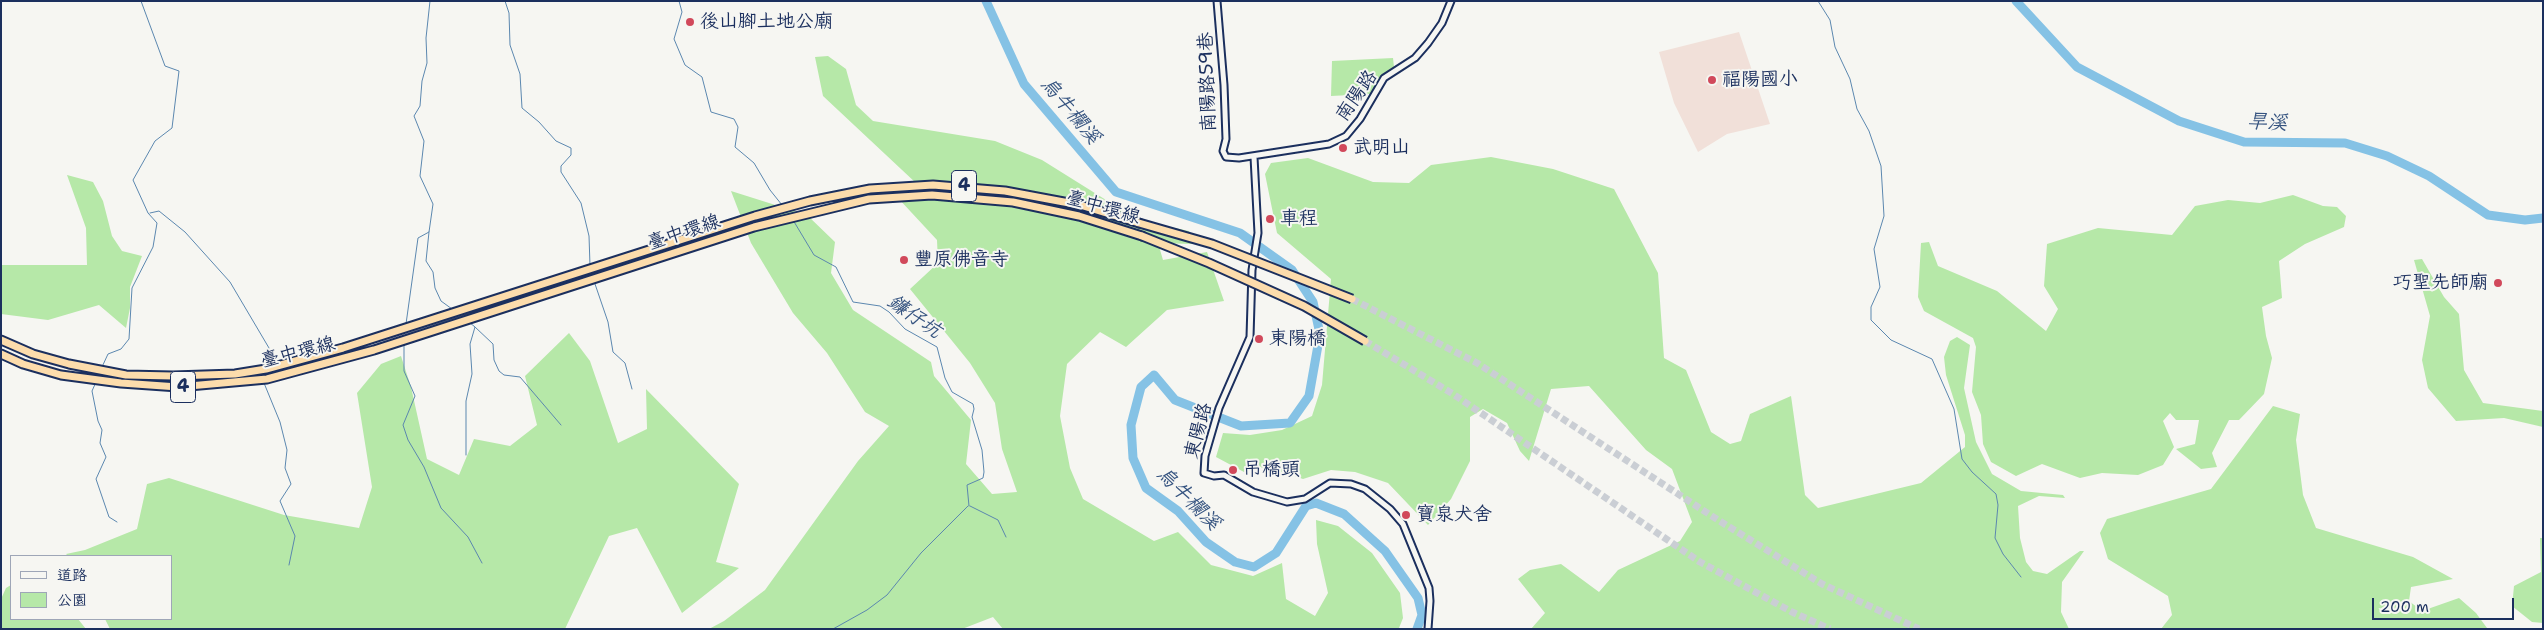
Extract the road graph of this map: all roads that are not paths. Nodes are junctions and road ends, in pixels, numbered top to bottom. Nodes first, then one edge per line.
1 (1217, 1) edge
2 (1451, 1) edge
3 (1254, 157) junction
4 (1230, 158) joint
5 (1352, 298) tunnel mouth
6 (1, 340) edge
7 (1365, 342) tunnel mouth
8 (1, 354) edge
9 (1428, 629) edge

1 - 4 street, 南陽路59巷
2 - 3 street, 南陽路
3 - 4 street, 南陽路
3 - 9 street, 東陽路
5 - 6 highway, 臺中環線 / 4, bridge
7 - 8 highway, 臺中環線 / 4, bridge

